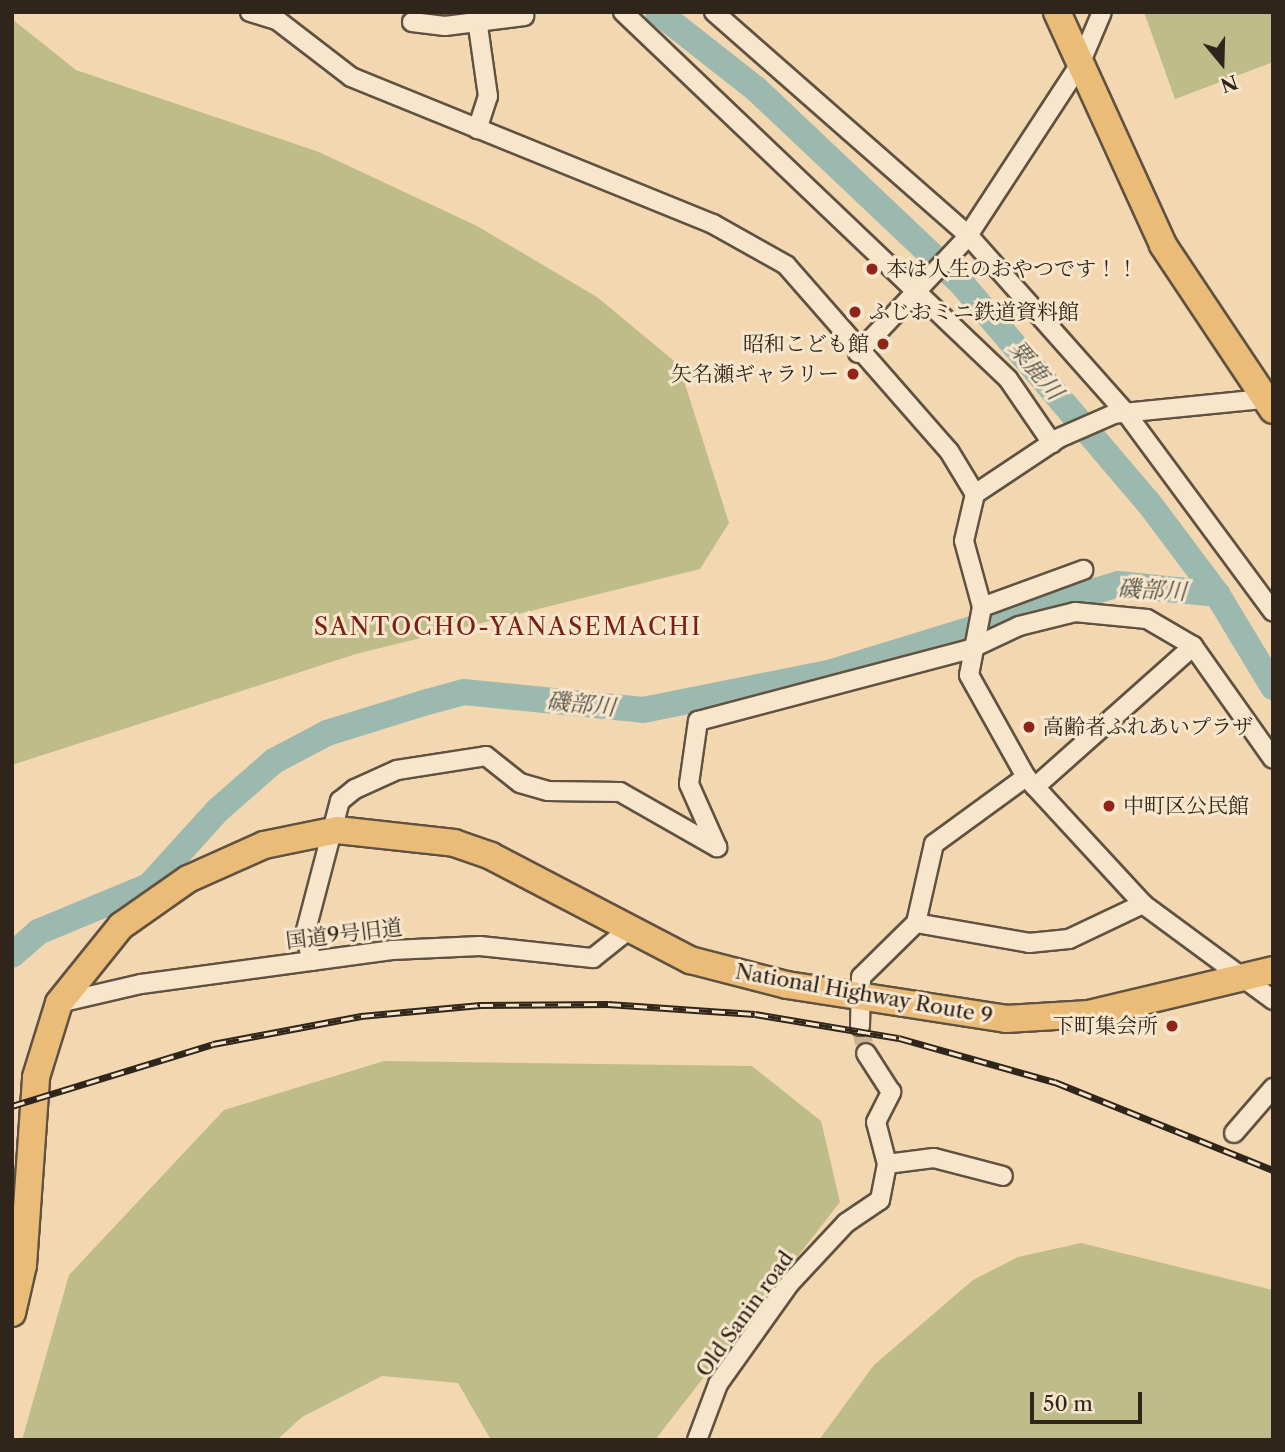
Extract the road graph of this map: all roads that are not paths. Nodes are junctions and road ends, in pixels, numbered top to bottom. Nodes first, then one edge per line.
1 (250, 12) edge
2 (623, 12) edge
3 (714, 12) edge
4 (1056, 12) edge
5 (1102, 12) edge
6 (524, 16) dead end
7 (477, 17) edge
8 (412, 22) dead end
9 (1080, 64) junction
10 (477, 129) junction
11 (967, 237) junction
12 (919, 290) junction
13 (858, 353) junction
14 (1270, 402) edge
15 (1120, 414) junction
16 (1056, 440) junction
17 (975, 494) junction
18 (1083, 570) dead end
19 (982, 607) junction
20 (1273, 612) edge
21 (1193, 646) junction
22 (970, 649) junction
23 (1273, 759) edge
24 (1030, 782) junction
25 (337, 830) junction
26 (1143, 904) junction
27 (916, 923) junction
28 (627, 931) junction
29 (312, 961) junction
30 (1273, 970) edge
31 (1240, 979) junction
32 (856, 996) junction
33 (1273, 1000) edge
34 (59, 1003) junction
35 (860, 1026) tunnel mouth
36 (866, 1053) tunnel mouth
37 (1273, 1088) edge
38 (1234, 1133) dead end
39 (887, 1164) junction
40 (1003, 1176) dead end
41 (12, 1313) edge
42 (697, 1440) edge

1 - 10 street
2 - 12 street
3 - 11 street
4 - 9 highway
5 - 9 street
6 - 7 street
7 - 8 street
7 - 10 street
9 - 11 street
9 - 14 highway
10 - 13 street
11 - 12 street
11 - 15 street
12 - 13 street
12 - 16 street
13 - 17 street
14 - 15 street
15 - 16 street
15 - 20 street
16 - 17 street
17 - 19 street
18 - 19 street
19 - 22 street
21 - 22 street
21 - 23 street
21 - 24 street
22 - 24 street
22 - 25 street
24 - 26 street
24 - 27 street
25 - 28 highway, National Highway Route 9
25 - 29 street
25 - 34 highway, National Highway Route 9
26 - 27 street
26 - 31 street
27 - 32 street
28 - 29 street, 国道9号旧道
28 - 32 highway, National Highway Route 9
29 - 34 street, 国道9号旧道
30 - 31 highway, National Highway Route 9
31 - 32 highway, National Highway Route 9
31 - 33 street
32 - 35 street
34 - 41 highway, National Highway Route 9
36 - 39 street
37 - 38 street
39 - 40 street
39 - 42 street, Old Sanin road

